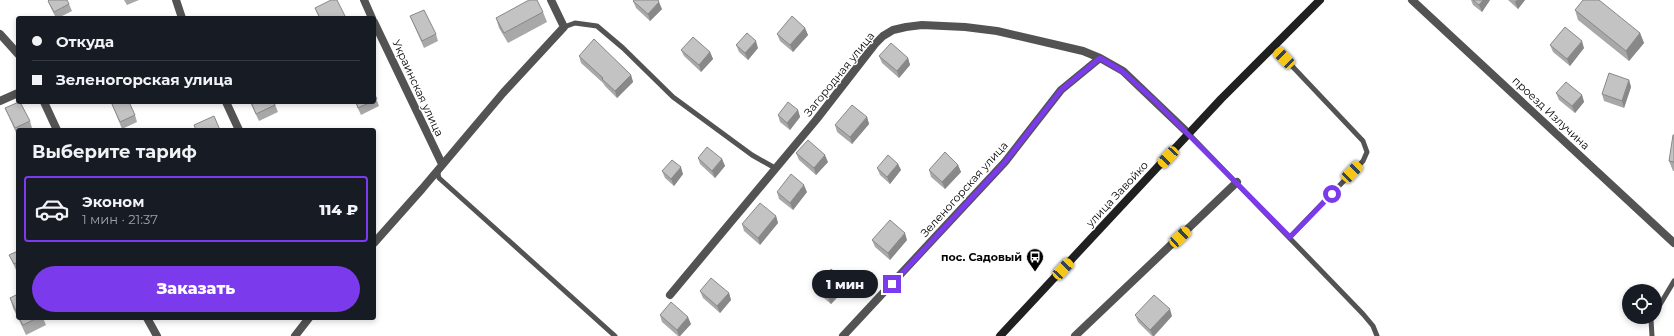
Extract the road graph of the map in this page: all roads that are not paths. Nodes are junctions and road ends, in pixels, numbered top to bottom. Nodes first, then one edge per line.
1 (176, 0) edge
2 (364, 0) edge
3 (551, 0) edge
4 (1320, 0) edge
5 (1412, 0) edge
6 (180, 16) edge
7 (371, 16) edge
8 (376, 26) edge
9 (564, 27) junction
10 (0, 34) edge
11 (1274, 47) junction
12 (16, 52) edge
13 (1100, 58) junction
14 (16, 93) edge
15 (0, 102) edge
16 (45, 104) edge
17 (227, 104) edge
18 (56, 128) edge
19 (239, 128) edge
20 (1189, 134) junction
21 (441, 166) junction
22 (775, 168) junction
23 (1237, 182) junction
24 (1290, 237) junction
25 (376, 241) edge
26 (1674, 243) edge
27 (1674, 281) edge
28 (670, 295) dead end
29 (1662, 301) edge
30 (148, 320) edge
31 (307, 320) edge
32 (1651, 324) edge
33 (157, 336) edge
34 (295, 336) edge
35 (615, 336) edge
36 (843, 336) edge
37 (1000, 336) edge
38 (1075, 336) edge
39 (1377, 336) edge
40 (1652, 336) edge

1 - 6 street
2 - 7 street
3 - 9 street
4 - 11 main road, улица Завойко
5 - 26 street, проезд Излучина
8 - 21 street, Украинская улица
9 - 21 street
9 - 22 lane
10 - 12 street
11 - 20 main road, улица Завойко
11 - 24 lane
13 - 20 street, Загородная улица
13 - 22 street, Загородная улица
13 - 36 street, Зеленогорская улица
14 - 15 street
16 - 18 street
17 - 19 street
20 - 23 lane
20 - 37 main road, улица Завойко
21 - 25 street
21 - 35 lane
22 - 28 street, Загородная улица
23 - 24 lane
23 - 38 street
24 - 39 lane
27 - 29 lane
30 - 33 street
31 - 34 street
32 - 40 lane

